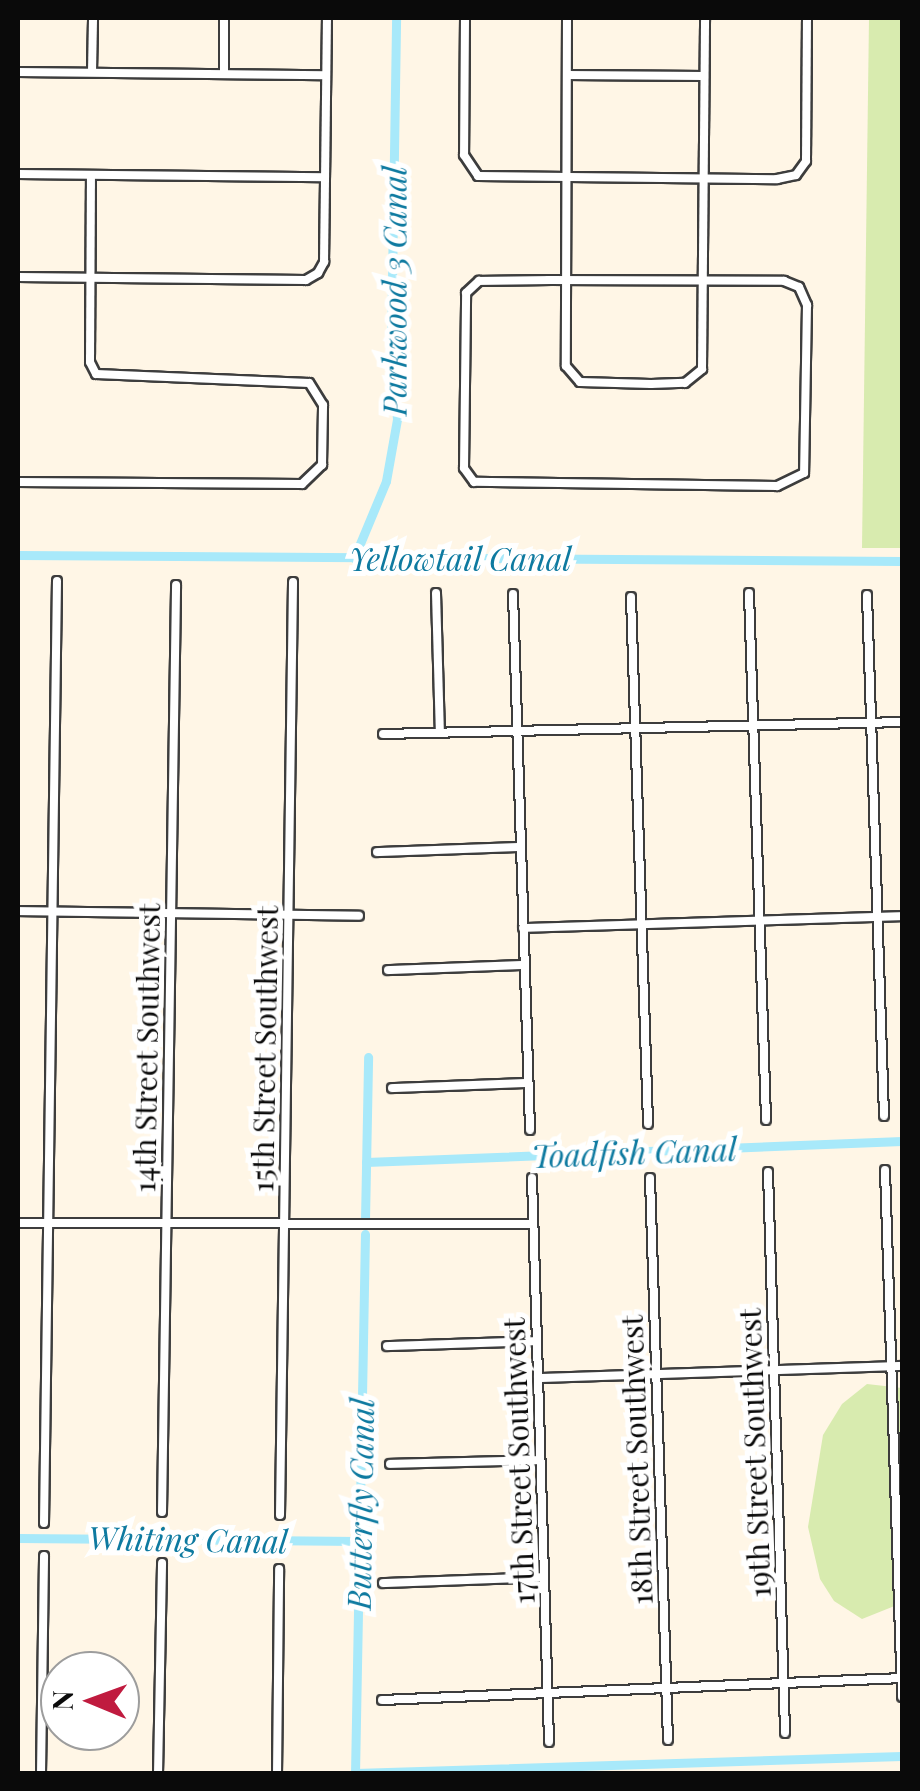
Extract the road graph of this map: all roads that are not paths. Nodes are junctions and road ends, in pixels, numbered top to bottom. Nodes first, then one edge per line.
1 (93, 18) edge
2 (224, 18) edge
3 (327, 18) edge
4 (464, 18) edge
5 (566, 18) edge
6 (705, 18) edge
7 (807, 18) edge
8 (18, 72) edge
9 (92, 72) junction
10 (224, 73) junction
11 (326, 75) junction
12 (566, 75) junction
13 (704, 76) junction
14 (18, 174) edge
15 (91, 175) junction
16 (325, 177) junction
17 (567, 178) junction
18 (704, 179) junction
19 (18, 277) edge
20 (90, 278) junction
21 (566, 281) junction
22 (704, 281) junction
23 (18, 482) edge
24 (57, 581) dead end
25 (293, 582) dead end
26 (176, 585) dead end
27 (436, 593) dead end
28 (749, 593) dead end
29 (512, 594) dead end
30 (867, 594) dead end
31 (631, 597) dead end
32 (902, 722) edge
33 (871, 723) junction
34 (753, 727) junction
35 (517, 730) junction
36 (636, 731) junction
37 (440, 732) junction
38 (382, 734) dead end
39 (520, 847) junction
40 (377, 852) dead end
41 (18, 911) edge
42 (53, 912) junction
43 (171, 913) junction
44 (288, 916) junction
45 (359, 916) dead end
46 (902, 916) edge
47 (877, 917) junction
48 (760, 920) junction
49 (642, 924) junction
50 (523, 928) junction
51 (524, 965) junction
52 (388, 970) dead end
53 (528, 1084) junction
54 (392, 1088) dead end
55 (884, 1116) dead end
56 (766, 1120) dead end
57 (648, 1124) dead end
58 (530, 1130) dead end
59 (885, 1170) dead end
60 (768, 1172) dead end
61 (532, 1178) dead end
62 (650, 1178) dead end
63 (18, 1223) edge
64 (48, 1224) junction
65 (533, 1224) junction
66 (166, 1226) junction
67 (284, 1227) junction
68 (536, 1341) junction
69 (387, 1346) dead end
70 (897, 1367) edge
71 (774, 1370) junction
72 (656, 1374) junction
73 (538, 1378) junction
74 (540, 1460) junction
75 (390, 1464) dead end
76 (162, 1512) dead end
77 (280, 1515) dead end
78 (44, 1523) dead end
79 (44, 1556) dead end
80 (162, 1563) dead end
81 (279, 1569) dead end
82 (544, 1578) junction
83 (384, 1583) dead end
84 (902, 1678) edge
85 (784, 1682) junction
86 (666, 1686) junction
87 (548, 1696) junction
88 (902, 1697) edge
89 (382, 1700) dead end
90 (786, 1733) dead end
91 (668, 1740) dead end
92 (550, 1742) dead end
93 (40, 1774) edge
94 (158, 1774) edge
95 (277, 1774) edge

1 - 9 street
2 - 10 street
3 - 11 street
4 - 17 street
5 - 12 street
6 - 13 street
7 - 18 street
8 - 9 street
9 - 10 street
10 - 11 street
11 - 16 street
12 - 13 street
12 - 17 street
13 - 18 street
14 - 15 street
15 - 16 street
15 - 20 street
16 - 20 street
17 - 18 street
17 - 21 street
18 - 22 street
19 - 20 street
20 - 23 street
21 - 22 street
21 - 22 street
21 - 22 street
24 - 42 street
25 - 44 street, 15th Street Southwest
26 - 43 street, 14th Street Southwest
27 - 37 street
28 - 34 street
29 - 35 street
30 - 33 street
31 - 36 street
32 - 33 street
33 - 34 street
33 - 47 street
34 - 36 street
34 - 48 street
35 - 36 street
35 - 37 street
35 - 39 street
36 - 49 street
37 - 38 street
39 - 40 street
39 - 50 street
41 - 42 street
42 - 43 street
42 - 64 street
43 - 44 street
43 - 66 street, 14th Street Southwest
44 - 45 street
44 - 67 street, 15th Street Southwest
46 - 47 street
47 - 48 street
47 - 55 street
48 - 49 street
48 - 56 street
49 - 50 street
49 - 57 street
50 - 51 street
51 - 52 street
51 - 53 street
53 - 54 street
53 - 58 street
59 - 70 street
60 - 71 street, 19th Street Southwest
61 - 65 street, 17th Street Southwest
62 - 72 street, 18th Street Southwest
63 - 64 street
64 - 66 street
64 - 78 street
65 - 67 street
65 - 68 street, 17th Street Southwest
66 - 67 street
66 - 76 street, 14th Street Southwest
67 - 77 street, 15th Street Southwest
68 - 69 street
68 - 73 street, 17th Street Southwest
70 - 71 street
70 - 84 street
71 - 72 street
71 - 85 street, 19th Street Southwest
72 - 73 street
72 - 86 street, 18th Street Southwest
73 - 74 street, 17th Street Southwest
74 - 75 street
74 - 82 street, 17th Street Southwest
79 - 93 street
80 - 94 street
81 - 95 street
82 - 83 street
82 - 87 street, 17th Street Southwest
84 - 85 street
84 - 88 street
85 - 86 street
85 - 90 street, 19th Street Southwest
86 - 87 street
86 - 91 street, 18th Street Southwest
87 - 89 street
87 - 92 street, 17th Street Southwest

